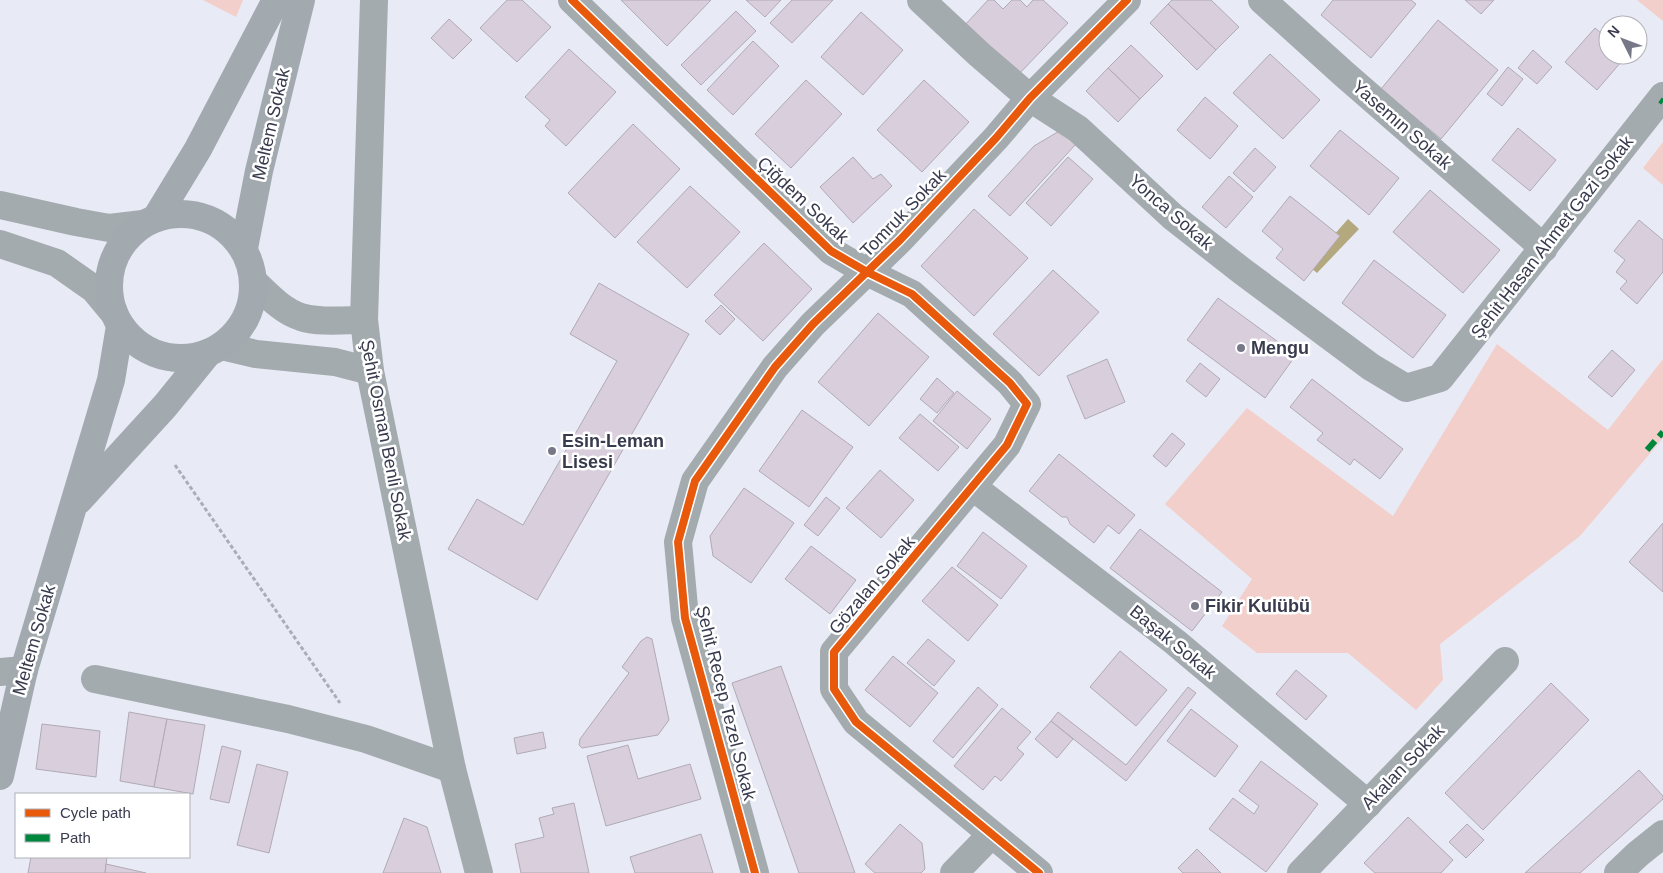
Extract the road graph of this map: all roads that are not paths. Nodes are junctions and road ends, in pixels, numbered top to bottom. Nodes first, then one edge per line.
1 (276, 0) edge
2 (300, 0) edge
3 (374, 0) edge
4 (572, 0) edge
5 (921, 0) edge
6 (1126, 0) edge
7 (1262, 0) edge
8 (1663, 96) edge
9 (1030, 98) junction
10 (2, 204) edge
11 (150, 221) junction
12 (0, 244) edge
13 (244, 248) junction
14 (1544, 248) junction
15 (867, 272) junction
16 (254, 282) junction
17 (117, 319) junction
18 (364, 320) junction
19 (215, 350) junction
20 (370, 371) junction
21 (1440, 378) joint
22 (1027, 404) joint
23 (695, 481) joint
24 (973, 487) junction
25 (74, 506) junction
26 (1505, 661) dead end
27 (12, 671) edge
28 (95, 679) dead end
29 (452, 769) junction
30 (0, 776) edge
31 (1368, 804) junction
32 (1663, 834) edge
33 (991, 835) junction
34 (479, 873) edge
35 (754, 873) edge
36 (954, 873) edge
37 (1039, 873) edge
38 (1302, 873) edge
39 (1618, 873) edge

1 - 11 main road
2 - 13 main road, Meltem Sokak
3 - 18 street, Şehit Osman Benli Sokak
4 - 15 street, Çiğdem Sokak
5 - 9 street, Yonca Sokak
6 - 9 street, Tomruk Sokak
7 - 14 street, Yasemın Sokak
8 - 14 street, Şehit Hasan Ahmet Gazi Sokak
9 - 15 street, Tomruk Sokak
9 - 21 street, Yonca Sokak
10 - 11 street
11 - 13 main road
11 - 17 main road
12 - 17 street
13 - 16 main road
14 - 21 street, Şehit Hasan Ahmet Gazi Sokak
15 - 22 street, Çiğdem Sokak
15 - 23 street, Tomruk Sokak
16 - 18 street
16 - 19 main road
17 - 19 main road
17 - 25 main road, Meltem Sokak
18 - 20 street, Şehit Osman Benli Sokak
19 - 20 street
19 - 25 main road, Meltem Sokak
20 - 29 street, Şehit Osman Benli Sokak
22 - 24 street, Gözalan Sokak
23 - 35 street, Şehit Recep Tezel Sokak
24 - 31 street, Başak Sokak
24 - 33 street, Gözalan Sokak
25 - 27 main road, Meltem Sokak
26 - 31 street, Akalan Sokak
27 - 30 main road, Meltem Sokak
28 - 29 street
29 - 34 street, Şehit Osman Benli Sokak
31 - 38 street, Akalan Sokak
32 - 39 street
33 - 36 street
33 - 37 street, Gözalan Sokak

